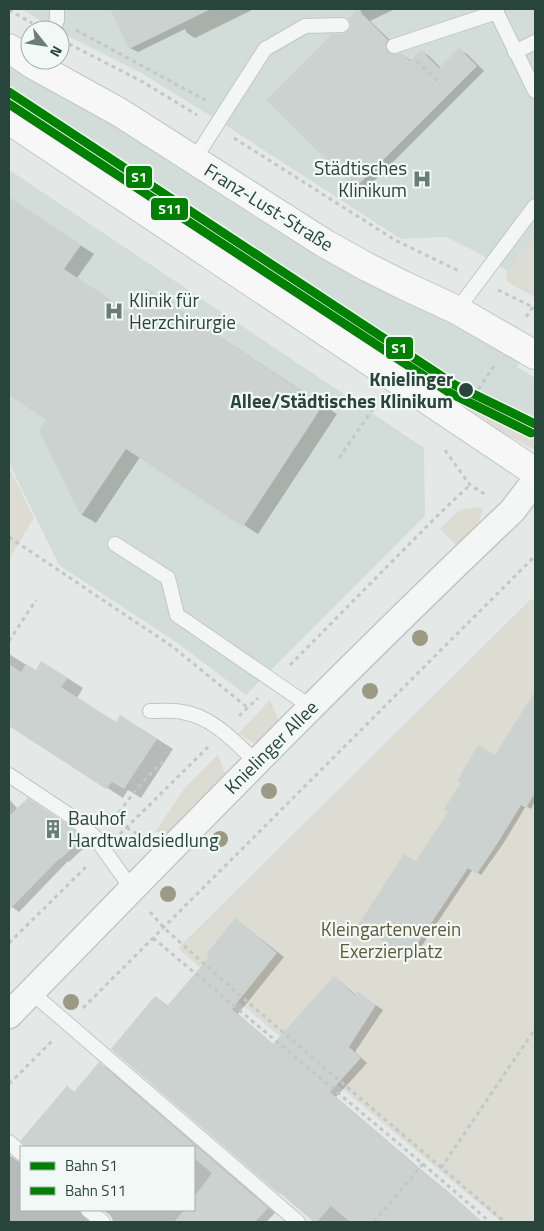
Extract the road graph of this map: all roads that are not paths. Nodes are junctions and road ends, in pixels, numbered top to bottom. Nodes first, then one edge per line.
1 (496, 10) edge
2 (342, 25) dead end
3 (535, 42) edge
4 (394, 46) dead end
5 (9, 48) edge
6 (515, 52) junction
7 (20, 54) edge
8 (47, 70) edge
9 (535, 91) edge
10 (9, 120) edge
11 (194, 160) junction
12 (535, 206) edge
13 (535, 221) edge
14 (515, 233) junction
15 (457, 310) junction
16 (535, 355) edge
17 (535, 472) edge
18 (535, 481) edge
19 (115, 544) dead end
20 (311, 706) junction
21 (150, 711) dead end
22 (256, 762) junction
23 (9, 775) edge
24 (132, 889) junction
25 (31, 992) junction
26 (9, 1015) edge
27 (9, 1142) edge
28 (20, 1152) edge
29 (89, 1211) edge
30 (103, 1222) edge
31 (298, 1222) edge

1 - 4 lane
1 - 6 lane
2 - 11 lane
3 - 6 lane
5 - 7 street, Franz-Lust-Straße
6 - 9 lane
8 - 11 street, Franz-Lust-Straße
10 - 17 street
11 - 15 street, Franz-Lust-Straße
12 - 14 lane
13 - 14 lane
14 - 15 lane
15 - 16 street, Franz-Lust-Straße
18 - 20 street, Knielinger Allee
19 - 20 lane
20 - 22 street, Knielinger Allee
21 - 22 lane
22 - 24 street, Knielinger Allee
23 - 24 lane
24 - 25 street, Knielinger Allee
25 - 26 street, Knielinger Allee
25 - 31 lane
27 - 28 lane
29 - 30 lane

